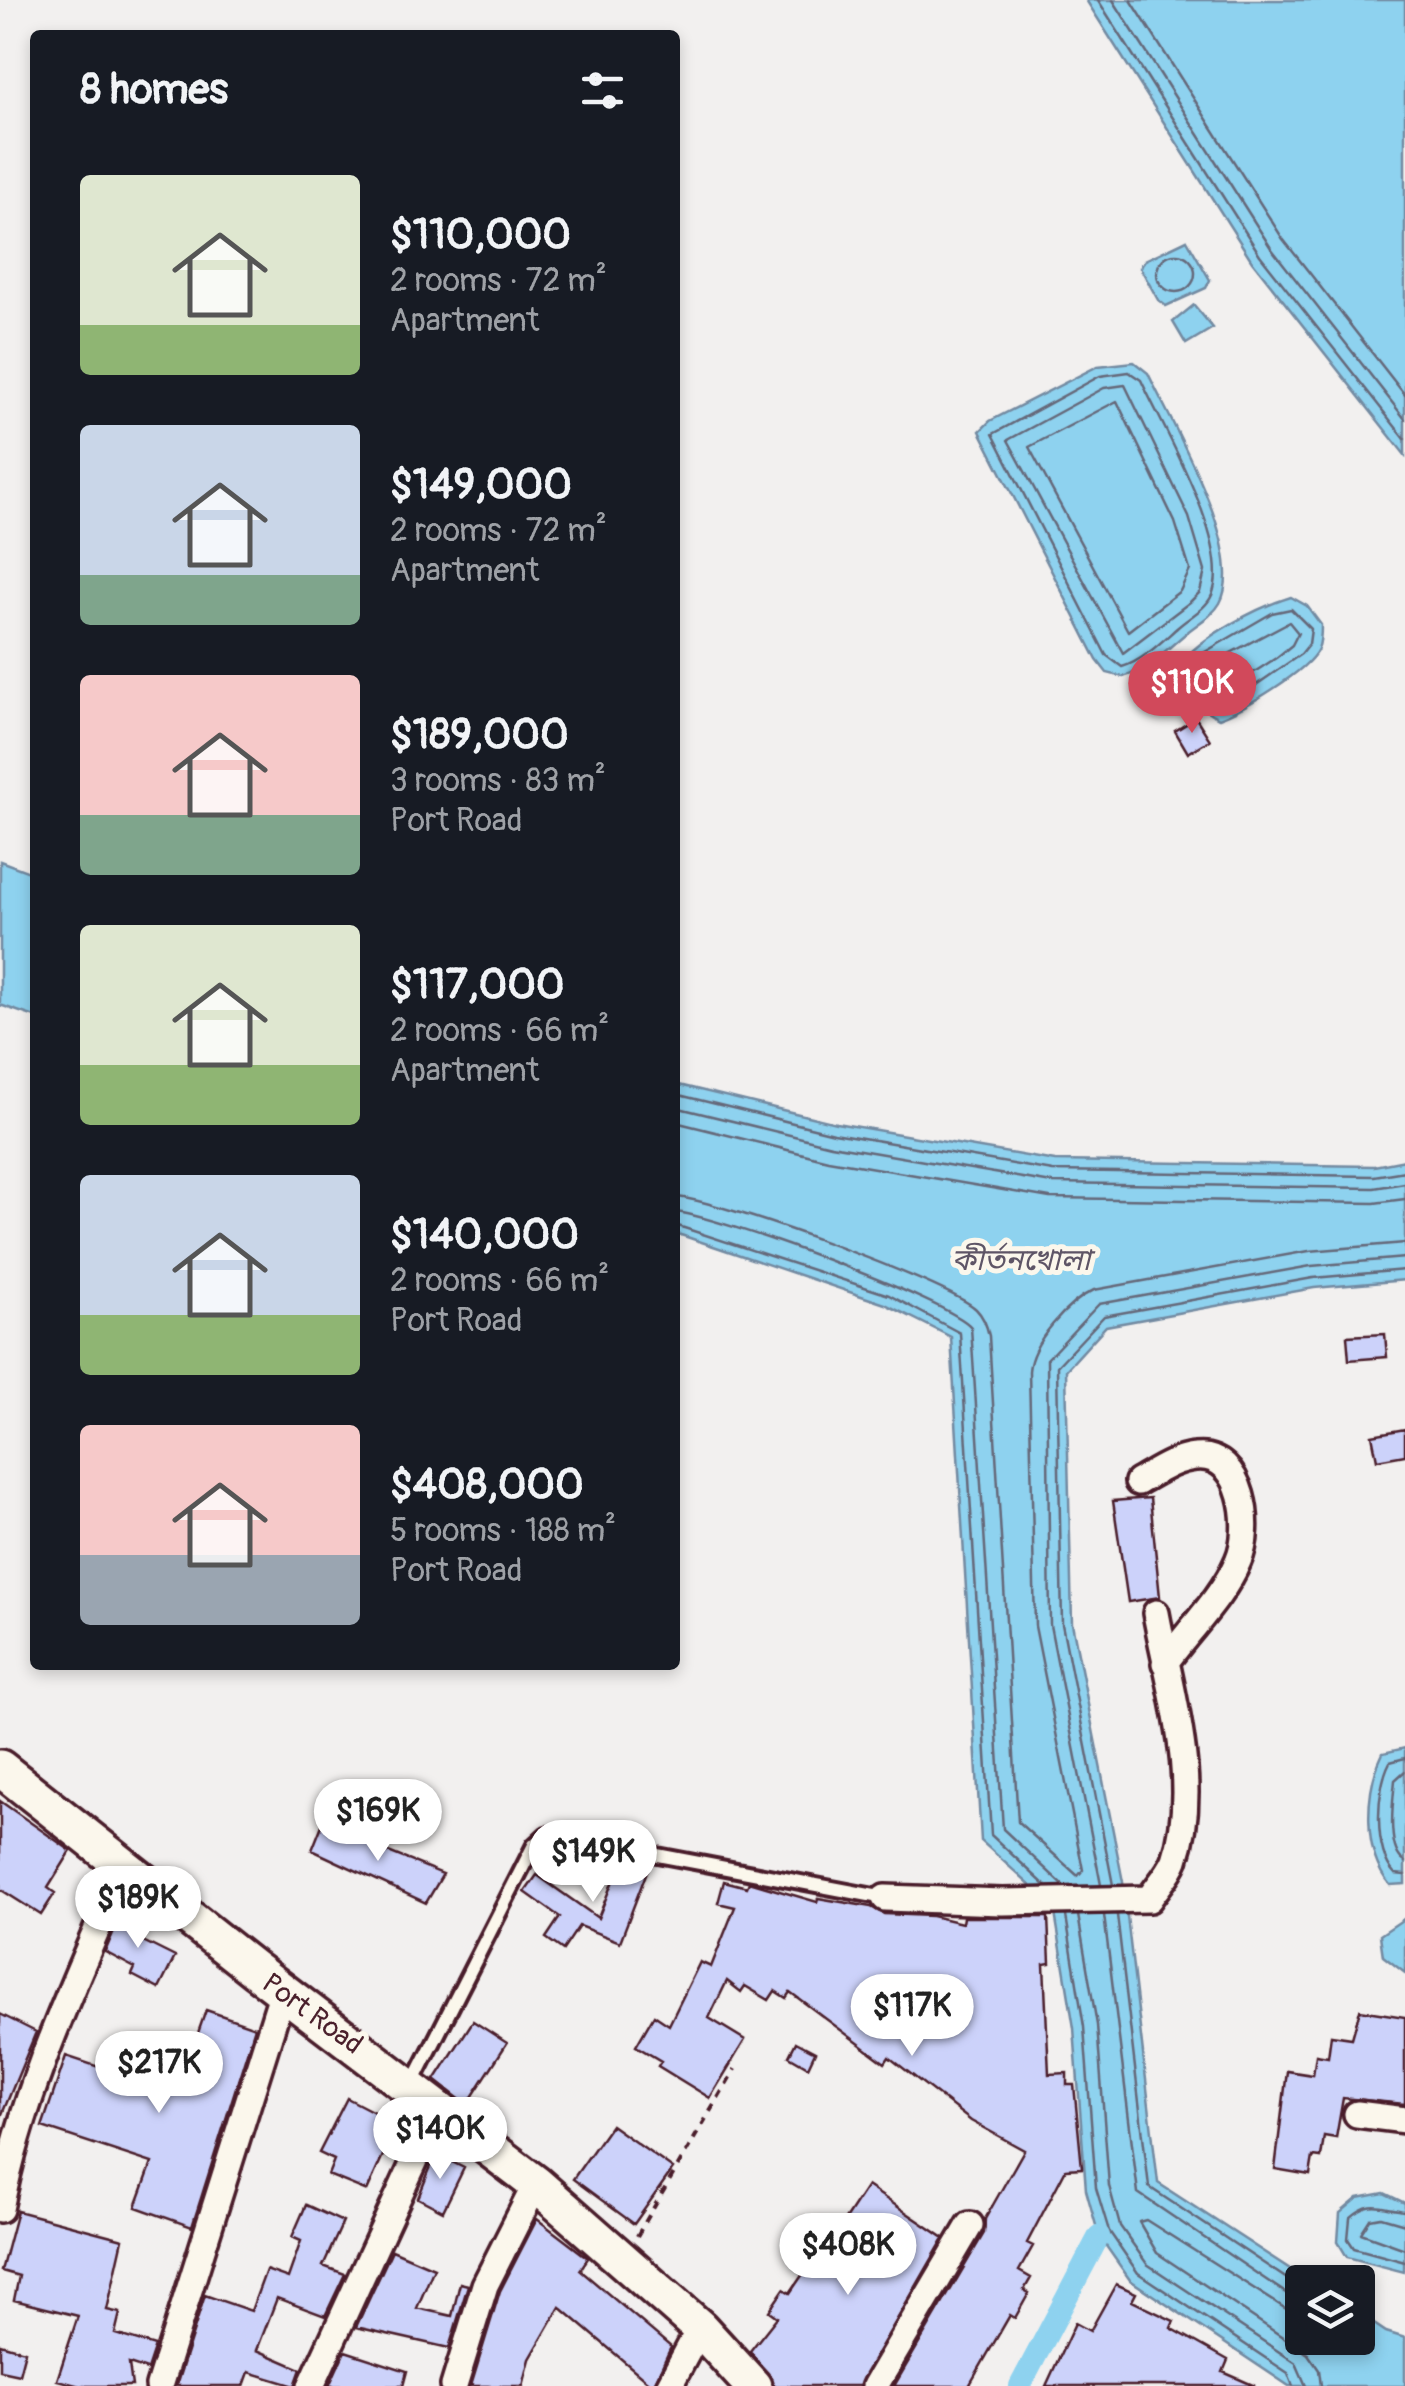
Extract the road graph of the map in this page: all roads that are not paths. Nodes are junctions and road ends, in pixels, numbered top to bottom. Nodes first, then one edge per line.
1 (1138, 1482) dead end
2 (1156, 1613) dead end
3 (1165, 1663) junction
4 (0, 1768) edge
5 (124, 1867) junction
6 (886, 1898) joint
7 (282, 1991) junction
8 (425, 2098) junction
9 (1357, 2114) dead end
10 (1405, 2120) edge
11 (536, 2184) junction
12 (0, 2209) edge
13 (970, 2225) dead end
14 (700, 2328) junction
15 (158, 2386) edge
16 (311, 2386) edge
17 (454, 2386) edge
18 (669, 2386) edge
19 (753, 2386) edge
20 (875, 2386) edge

1 - 3 street
2 - 3 street
3 - 6 street
4 - 5 main road, Port Road
5 - 7 main road, Port Road
5 - 12 street
6 - 8 lane
7 - 8 main road, Port Road
7 - 15 street
8 - 11 main road, Port Road
8 - 16 street
9 - 10 street
11 - 14 main road, Port Road
11 - 17 street
13 - 20 street
14 - 18 street
14 - 19 main road, Port Road

